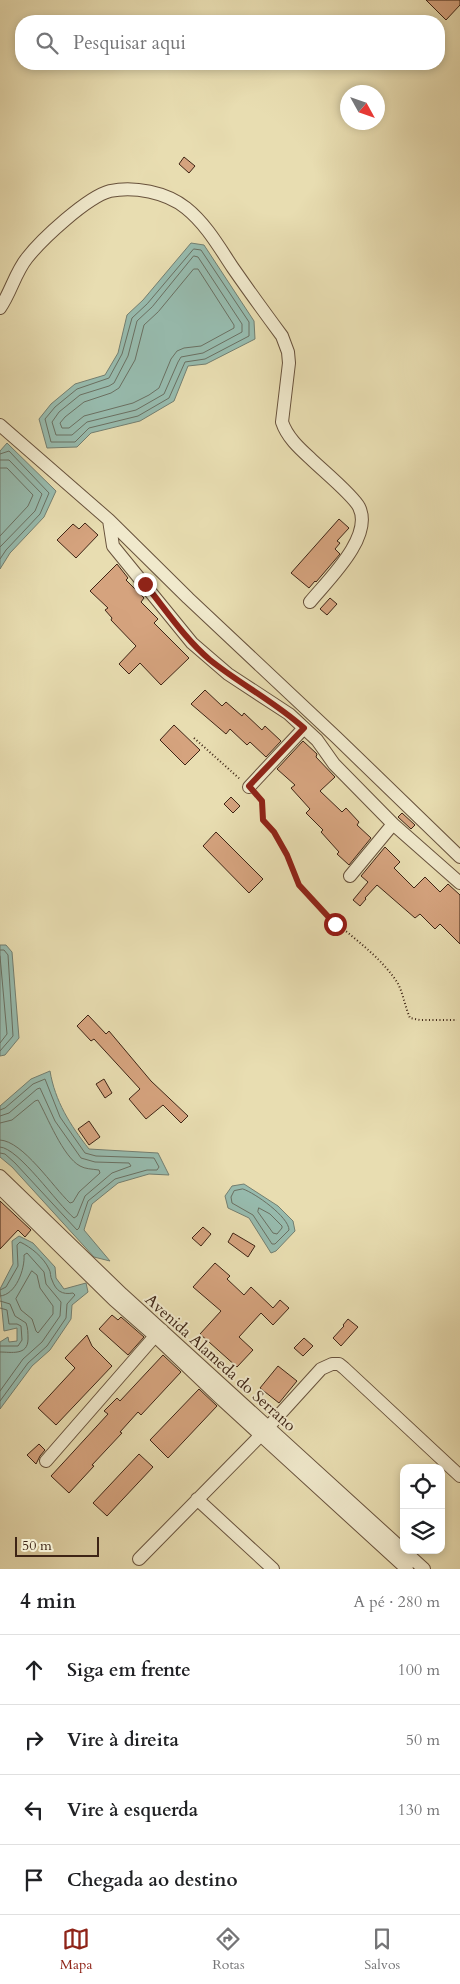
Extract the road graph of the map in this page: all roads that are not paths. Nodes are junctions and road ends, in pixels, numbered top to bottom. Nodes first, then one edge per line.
1 (0, 308) edge
2 (0, 425) edge
3 (109, 520) junction
4 (310, 602) dead end
5 (304, 728) junction
6 (249, 786) road end
7 (393, 824) junction
8 (460, 857) edge
9 (350, 876) dead end
10 (460, 883) edge
11 (0, 1176) edge
12 (0, 1188) edge
13 (158, 1333) junction
14 (264, 1431) junction
15 (46, 1462) dead end
16 (460, 1476) edge
17 (197, 1499) junction
18 (139, 1559) dead end
19 (273, 1569) edge
20 (407, 1569) edge
21 (424, 1569) edge

1 - 4 street
2 - 3 street
3 - 5 street
3 - 8 street
5 - 6 street
5 - 7 street
7 - 9 street
7 - 10 street
11 - 13 street, Avenida Alameda do Serrano
12 - 13 street, Avenida Alameda do Serrano
13 - 14 street, Avenida Alameda do Serrano
13 - 15 street
14 - 16 street
14 - 17 street
14 - 20 street, Avenida Alameda do Serrano
14 - 21 street, Avenida Alameda do Serrano
17 - 18 street
17 - 19 street

